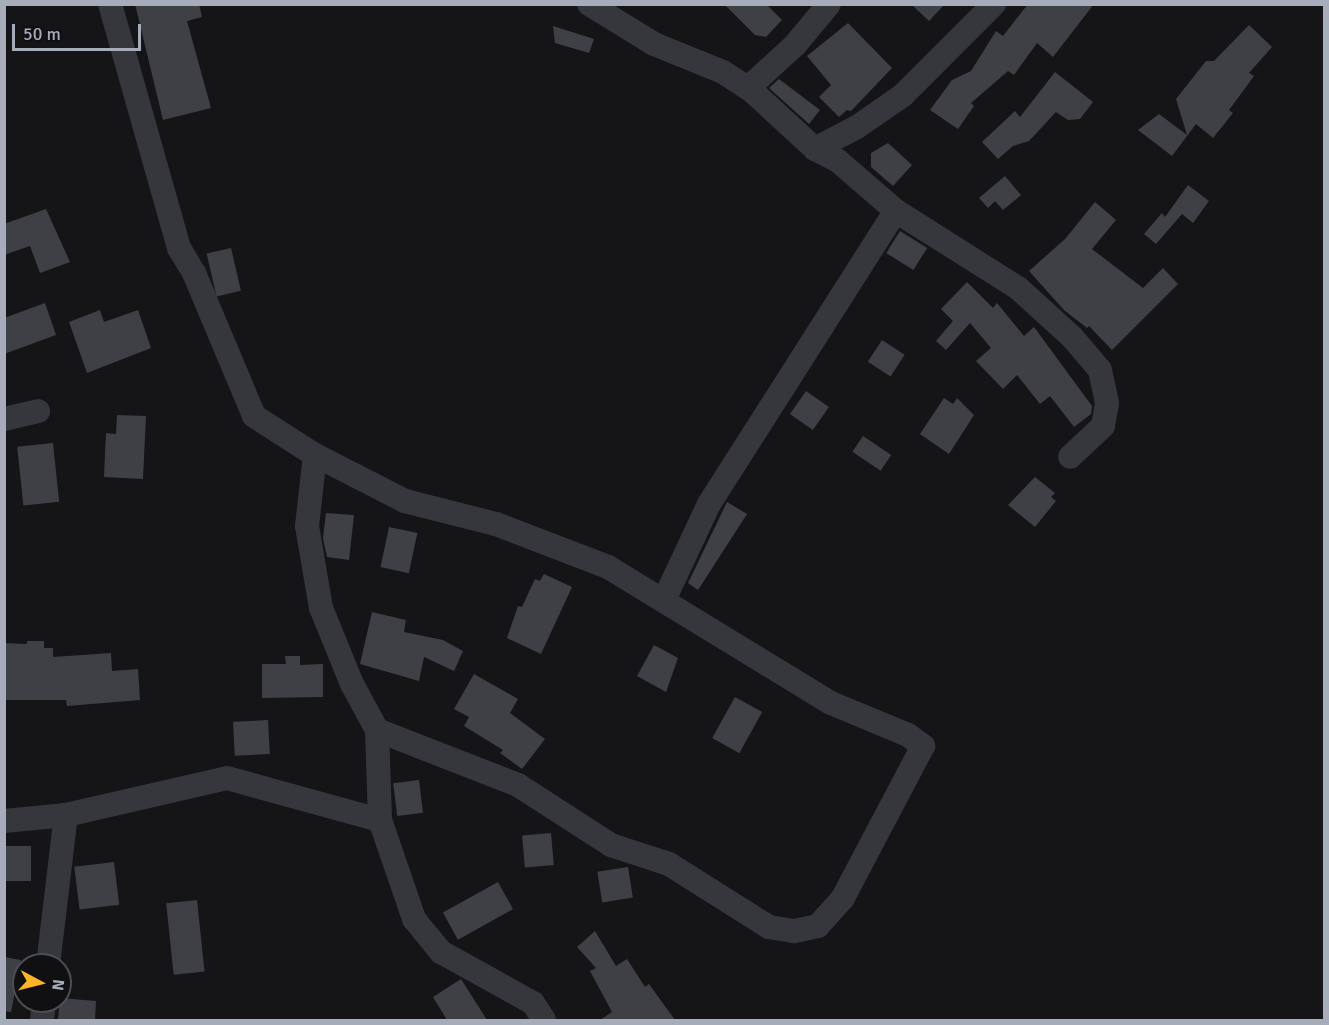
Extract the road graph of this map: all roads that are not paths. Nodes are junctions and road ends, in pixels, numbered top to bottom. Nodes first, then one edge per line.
1 (110, 4) edge
2 (589, 4) edge
3 (829, 4) edge
4 (994, 4) edge
5 (748, 88) junction
6 (815, 149) junction
7 (896, 211) junction
8 (38, 411) dead end
9 (4, 419) edge
10 (315, 455) junction
11 (1070, 457) dead end
12 (664, 600) junction
13 (377, 730) junction
14 (66, 815) junction
15 (380, 820) junction
16 (4, 821) edge
17 (49, 953) edge
18 (544, 1020) edge

1 - 10 street
2 - 5 street
3 - 5 street
4 - 6 street
5 - 6 street
6 - 7 street
7 - 11 street
7 - 12 street
8 - 9 street
10 - 12 street
10 - 13 street
12 - 13 street
13 - 15 street
14 - 15 street
14 - 16 street
14 - 17 street
15 - 18 street

